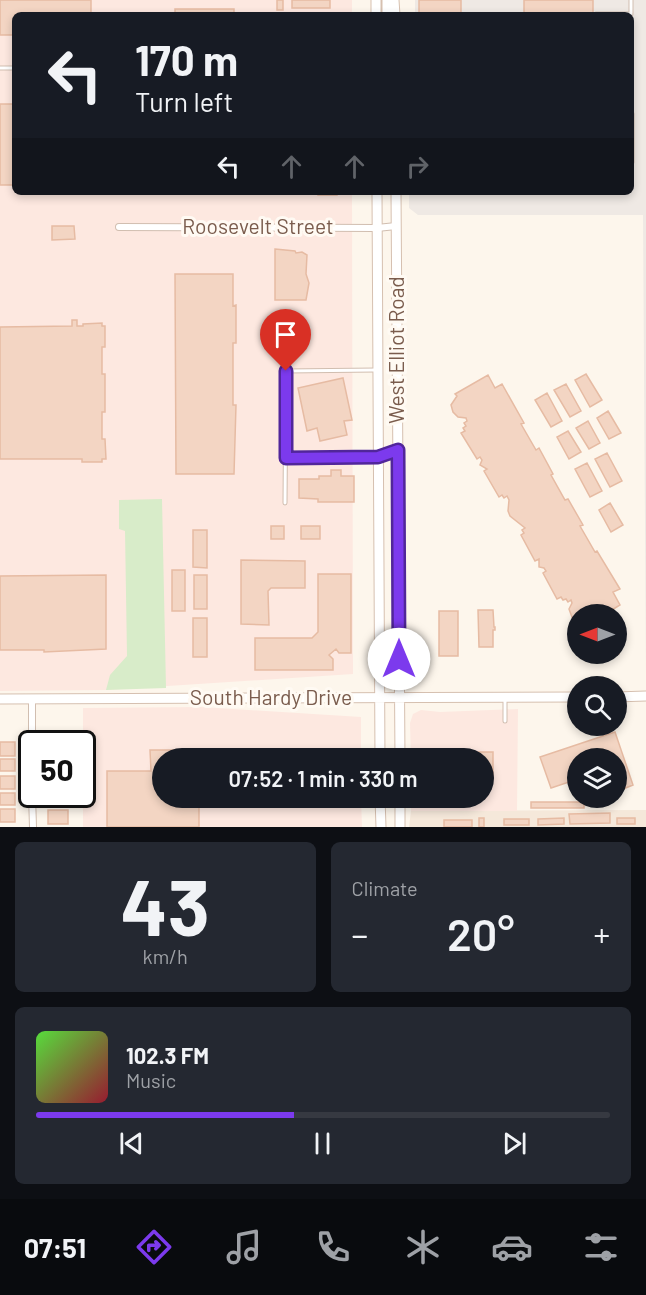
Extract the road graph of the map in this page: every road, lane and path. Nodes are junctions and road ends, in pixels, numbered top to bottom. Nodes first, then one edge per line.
1 (377, 195) edge
2 (396, 195) edge
3 (396, 226) junction
4 (119, 227) dead end
5 (377, 228) junction
6 (378, 370) junction
7 (398, 450) junction
8 (378, 457) junction
9 (286, 458) junction
10 (285, 503) dead end
11 (646, 696) edge
12 (567, 697) edge
13 (627, 697) edge
14 (505, 698) junction
15 (0, 699) edge
16 (32, 699) junction
17 (380, 699) junction
18 (399, 699) junction
19 (505, 721) dead end
20 (32, 730) edge
21 (380, 748) edge
22 (400, 748) edge
23 (32, 808) edge
24 (380, 808) edge
25 (400, 808) edge
26 (33, 827) edge
27 (381, 827) edge
28 (400, 827) edge

1 - 5 main road, West Elliot Road
2 - 3 main road, West Elliot Road
3 - 5 street, Roosevelt Street
3 - 7 main road, West Elliot Road
4 - 5 street, Roosevelt Street
5 - 6 main road, West Elliot Road
6 - 8 main road, West Elliot Road
6 - 9 lane
7 - 8 lane
7 - 18 main road, West Elliot Road
8 - 9 lane
8 - 17 main road, West Elliot Road
9 - 10 lane
11 - 13 main road
12 - 14 main road, South Hardy Drive
14 - 18 main road, South Hardy Drive
14 - 19 lane
15 - 16 main road, South Hardy Drive
16 - 17 main road, South Hardy Drive
16 - 20 street
17 - 18 main road, South Hardy Drive
17 - 21 main road, West Elliot Road
18 - 22 main road, West Elliot Road
23 - 26 street
24 - 27 main road
25 - 28 main road

